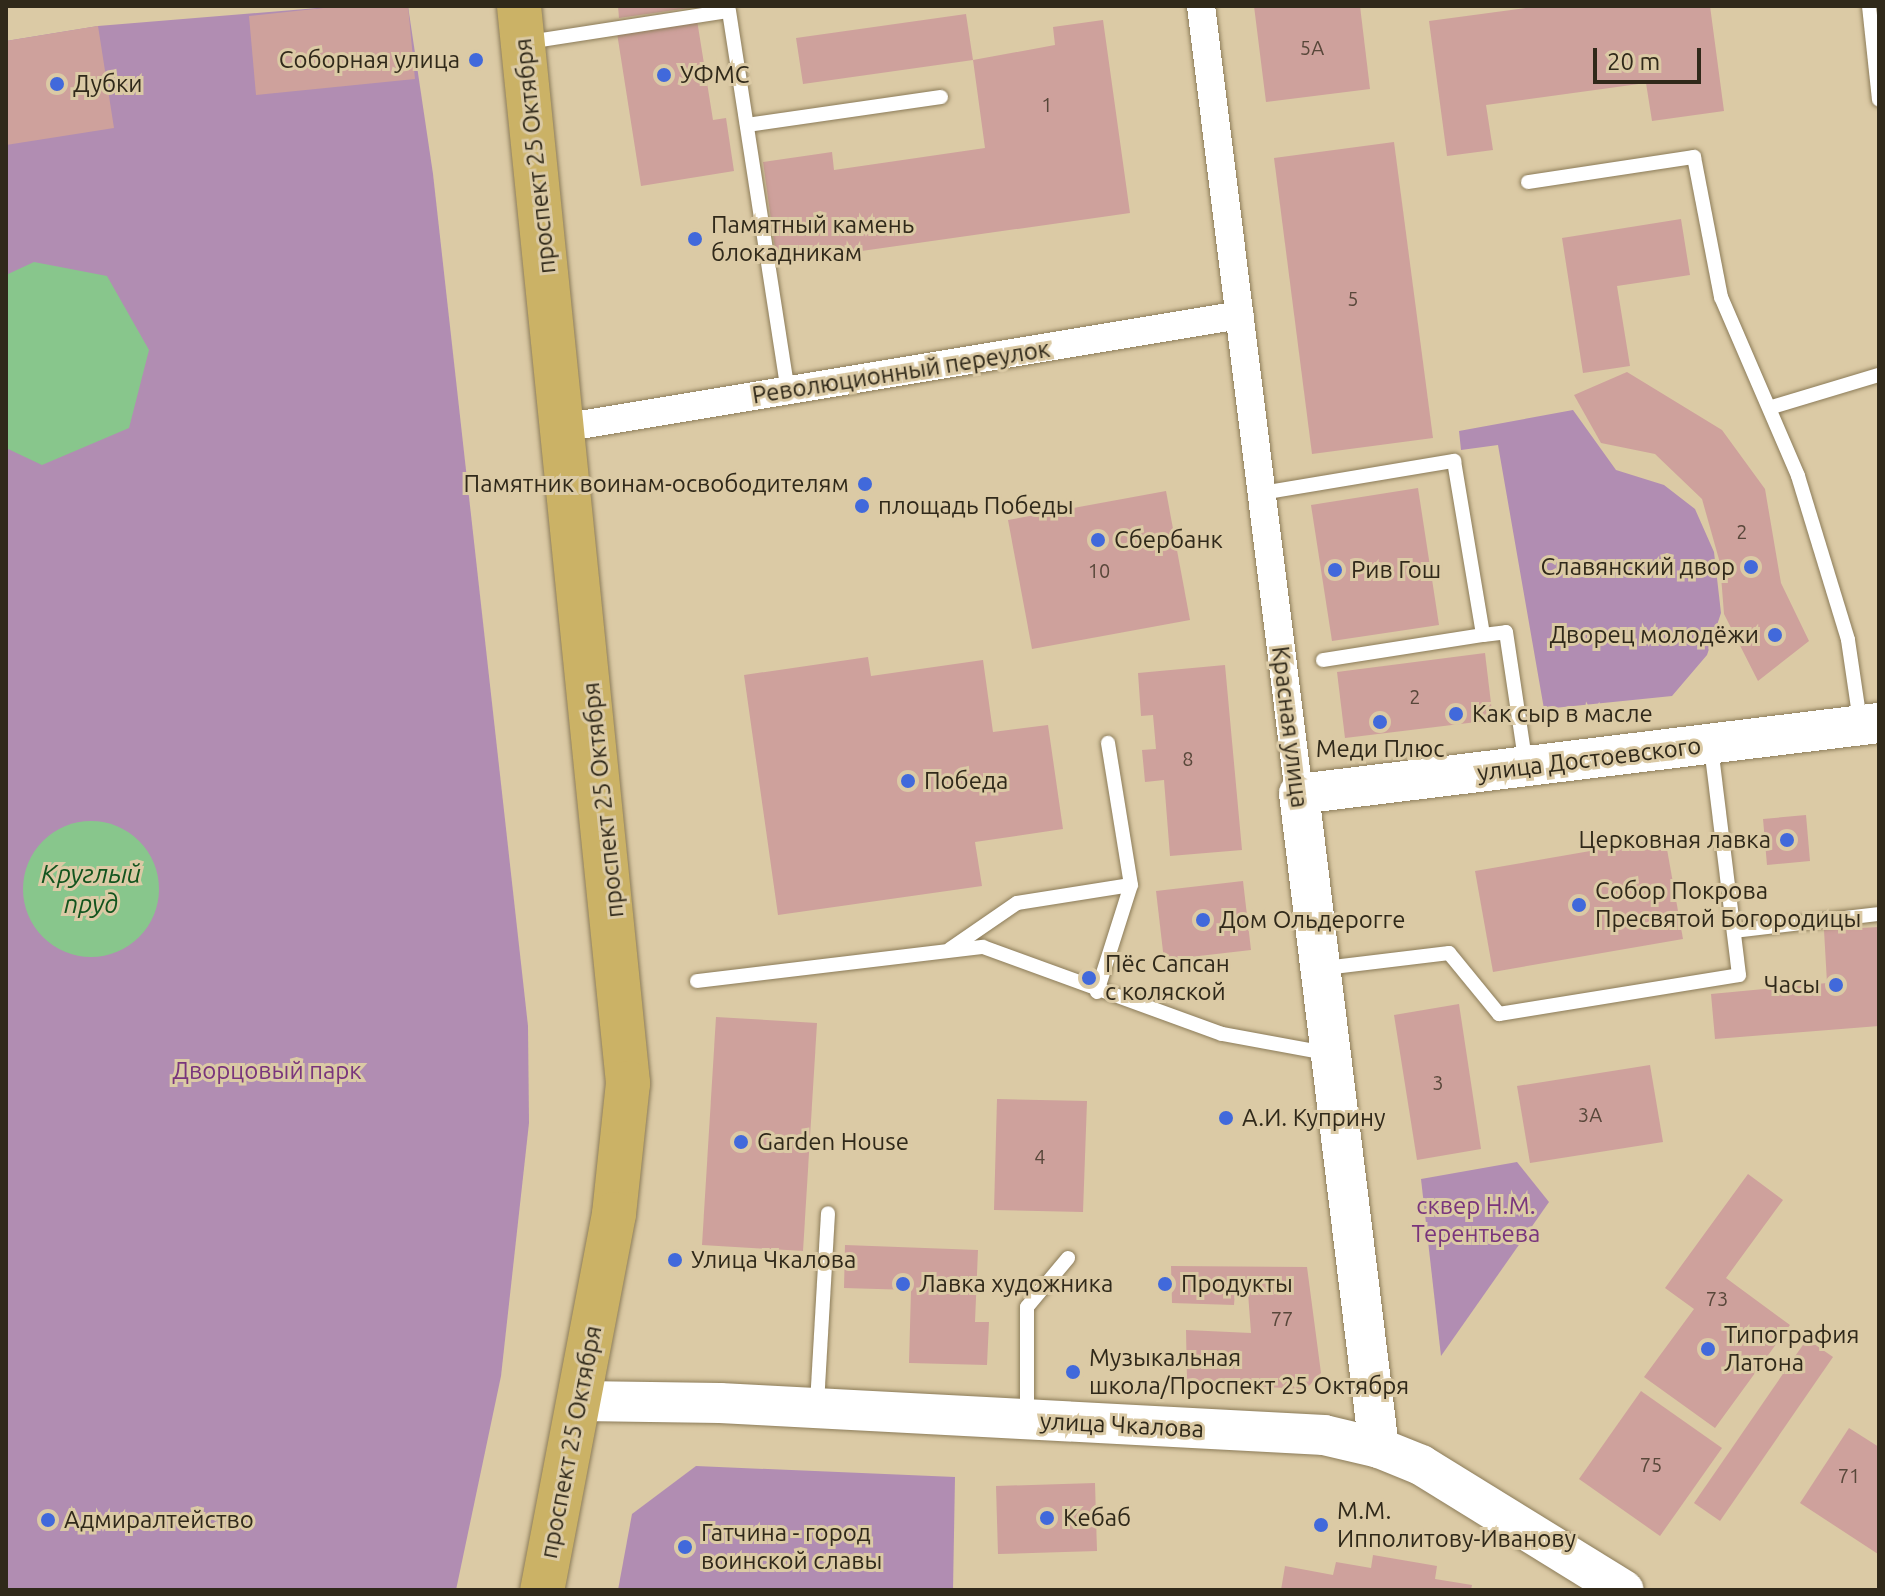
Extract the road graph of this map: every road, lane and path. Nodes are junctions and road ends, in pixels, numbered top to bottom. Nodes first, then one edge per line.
1 (1201, 6) edge
2 (1869, 6) edge
3 (521, 24) edge
4 (941, 97) dead end
5 (1879, 99) edge
6 (747, 125) junction
7 (1528, 182) dead end
8 (1240, 315) junction
9 (1879, 375) edge
10 (788, 390) junction
11 (1772, 407) junction
12 (562, 428) junction
13 (1262, 493) junction
14 (1483, 635) junction
15 (1323, 660) dead end
16 (1870, 724) edge
17 (1108, 743) dead end
18 (1711, 745) junction
19 (1526, 766) junction
20 (1299, 794) junction
21 (1131, 885) junction
22 (1879, 914) edge
23 (1734, 931) junction
24 (949, 949) junction
25 (1320, 968) junction
26 (697, 981) dead end
27 (1097, 992) junction
28 (1331, 1054) junction
29 (828, 1213) dead end
30 (1068, 1258) dead end
31 (581, 1401) junction
32 (816, 1409) junction
33 (1026, 1420) junction
34 (1379, 1448) junction
35 (542, 1590) edge
36 (1623, 1590) edge

1 - 8 street, Красная улица
2 - 5 lane
3 - 6 lane
3 - 12 main road, проспект 25 Октября
4 - 6 lane
6 - 10 lane
7 - 11 lane
8 - 10 street, Революционный переулок
8 - 13 street, Красная улица
9 - 11 lane
10 - 12 street, Революционный переулок
11 - 16 lane
12 - 31 main road, проспект 25 Октября
13 - 14 lane
13 - 20 street, Красная улица
14 - 15 lane
14 - 19 lane
16 - 18 street, улица Достоевского
17 - 21 lane
18 - 19 street, улица Достоевского
18 - 23 lane
19 - 20 street, улица Достоевского
20 - 25 street, Красная улица
21 - 24 lane
21 - 27 lane
22 - 23 lane
23 - 25 lane
24 - 26 lane
24 - 27 lane
25 - 28 street, Красная улица
27 - 28 lane
28 - 34 street, Красная улица
29 - 32 lane
30 - 33 lane
31 - 32 street, улица Чкалова
31 - 35 main road, проспект 25 Октября
32 - 33 street, улица Чкалова
33 - 34 street, улица Чкалова
34 - 36 street, улица Чкалова

